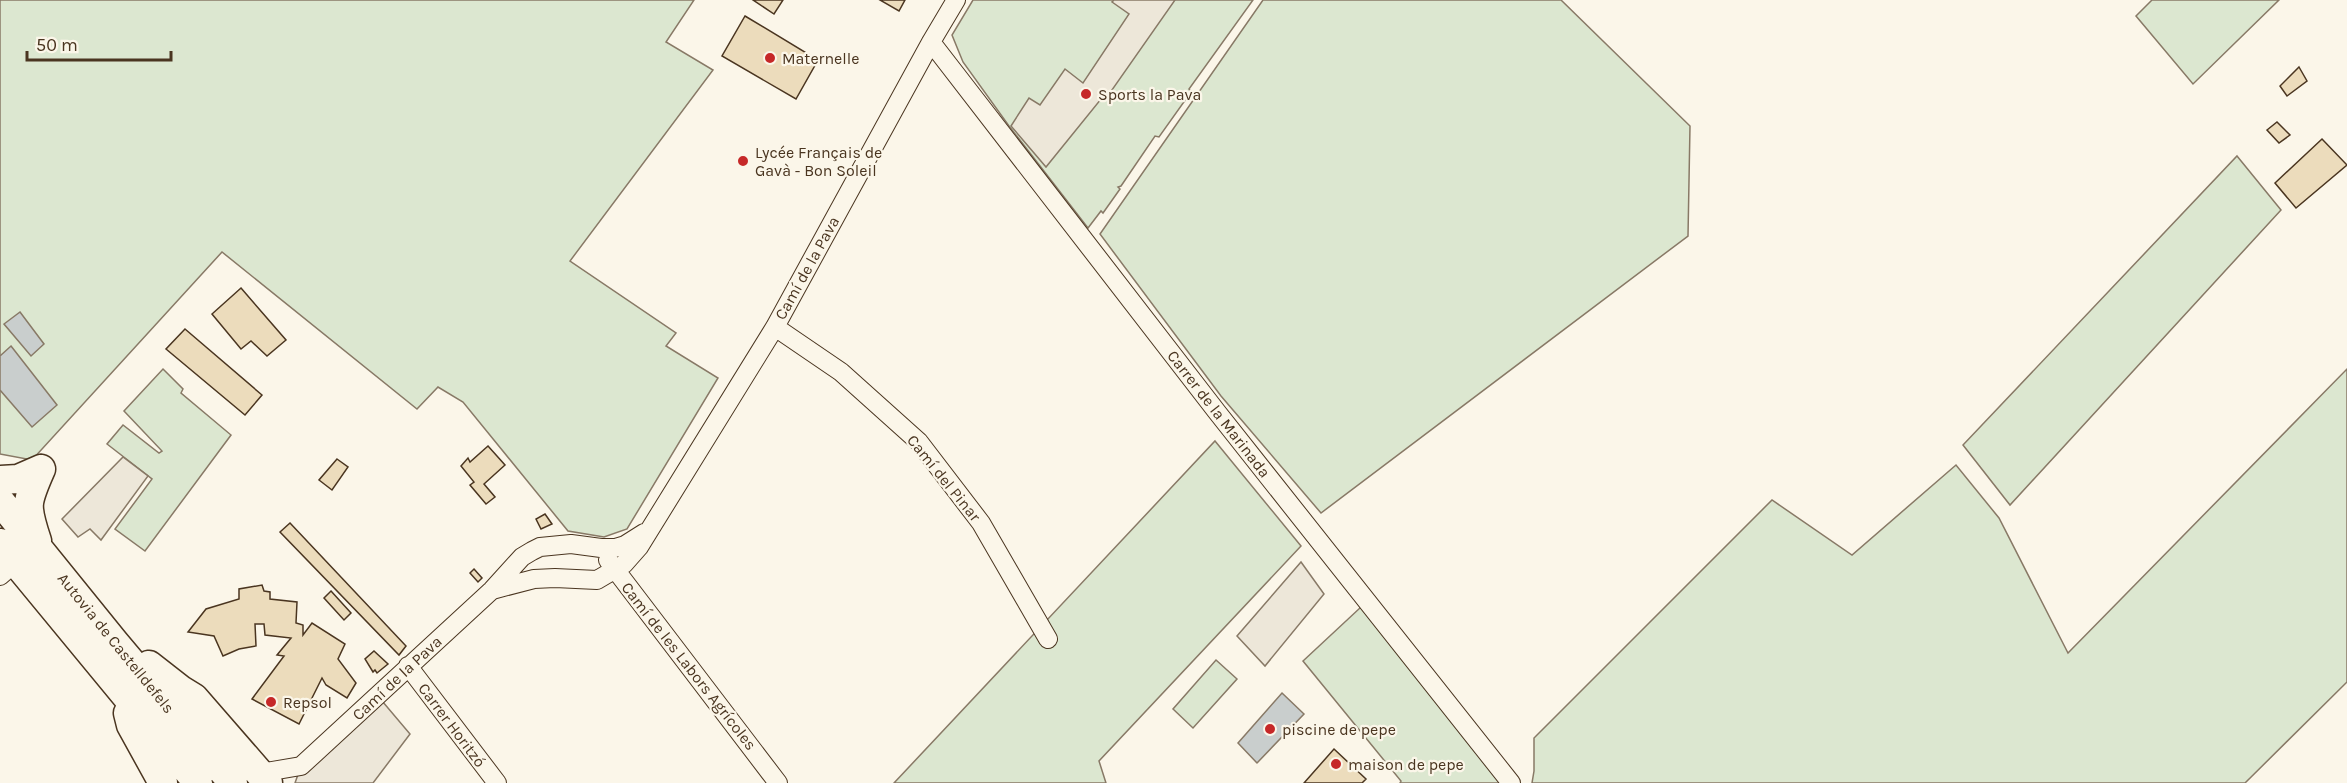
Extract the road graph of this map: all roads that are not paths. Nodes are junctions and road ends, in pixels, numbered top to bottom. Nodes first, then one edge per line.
1 (956, 0) edge
2 (931, 42) junction
3 (775, 327) junction
4 (0, 480) edge
5 (0, 501) edge
6 (648, 530) junction
7 (601, 548) junction
8 (14, 558) edge
9 (615, 571) junction
10 (492, 590) junction
11 (1048, 639) dead end
12 (114, 643) junction
13 (408, 666) junction
14 (121, 691) junction
15 (298, 774) edge
16 (264, 778) edge
17 (163, 783) edge
18 (198, 783) edge
19 (233, 783) edge
20 (497, 783) edge
21 (778, 783) edge
22 (1511, 783) edge

1 - 2 street, Camí de la Pava
2 - 3 street, Camí de la Pava
2 - 22 street, Carrer de la Marinada
3 - 6 street, Camí de la Pava
3 - 11 street, Camí del Pinar
4 - 8 highway
5 - 8 highway, Autovia de Castelldefels
6 - 7 street, Camí de la Pava
6 - 9 street, Camí de la Pava
7 - 9 street, Camí de les Labors Agrícoles
7 - 10 street, Camí de la Pava
8 - 12 highway, Autovia de Castelldefels
8 - 14 highway, Autovia de Castelldefels
9 - 10 street, Camí de la Pava
9 - 21 street, Camí de les Labors Agrícoles
10 - 13 street, Camí de la Pava
12 - 16 highway
12 - 19 highway, Autovia de Castelldefels
13 - 15 street, Camí de la Pava
13 - 20 street, Carrer Horitzó
14 - 17 highway
14 - 18 highway, Autovia de Castelldefels
15 - 16 street, Camí de la Pava

